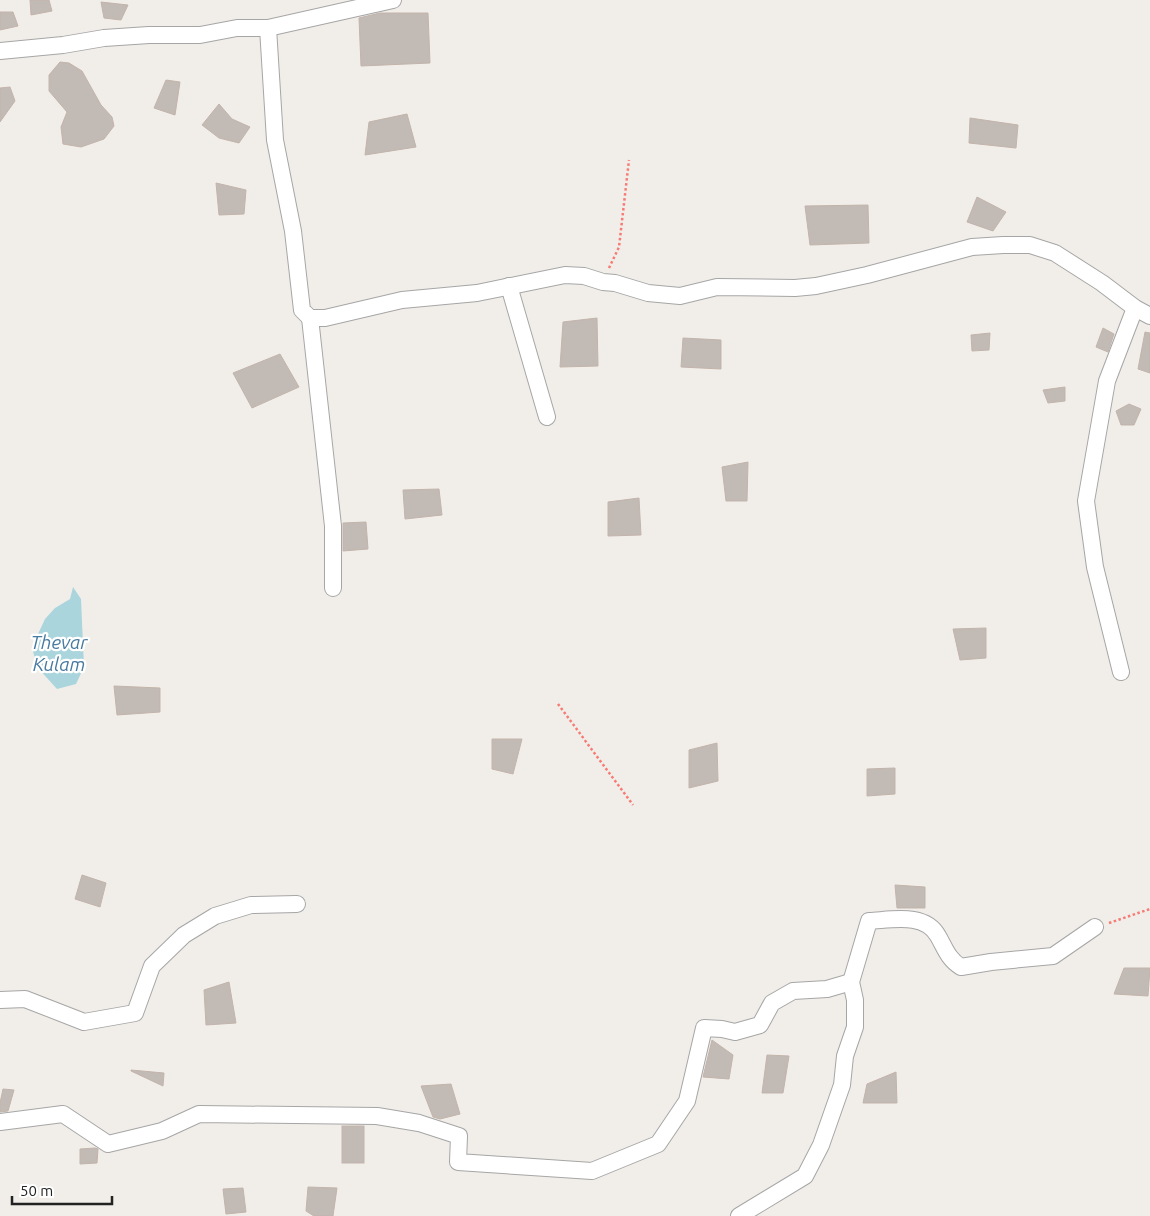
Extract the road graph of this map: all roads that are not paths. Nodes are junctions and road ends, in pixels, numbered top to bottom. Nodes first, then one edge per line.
1 (393, 0) edge
2 (268, 28) junction
3 (0, 51) edge
4 (510, 286) junction
5 (1135, 308) junction
6 (1150, 316) edge
7 (310, 318) junction
8 (547, 417) dead end
9 (333, 588) dead end
10 (1121, 672) dead end
11 (297, 904) dead end
12 (1095, 927) road end
13 (851, 982) junction
14 (0, 1000) edge
15 (0, 1122) edge
16 (739, 1216) edge

1 - 2 street
2 - 3 street
2 - 7 street
4 - 5 street
4 - 7 street
4 - 8 street
5 - 6 street
5 - 10 street
7 - 9 street
11 - 14 street
12 - 13 street
13 - 15 street
13 - 16 street

